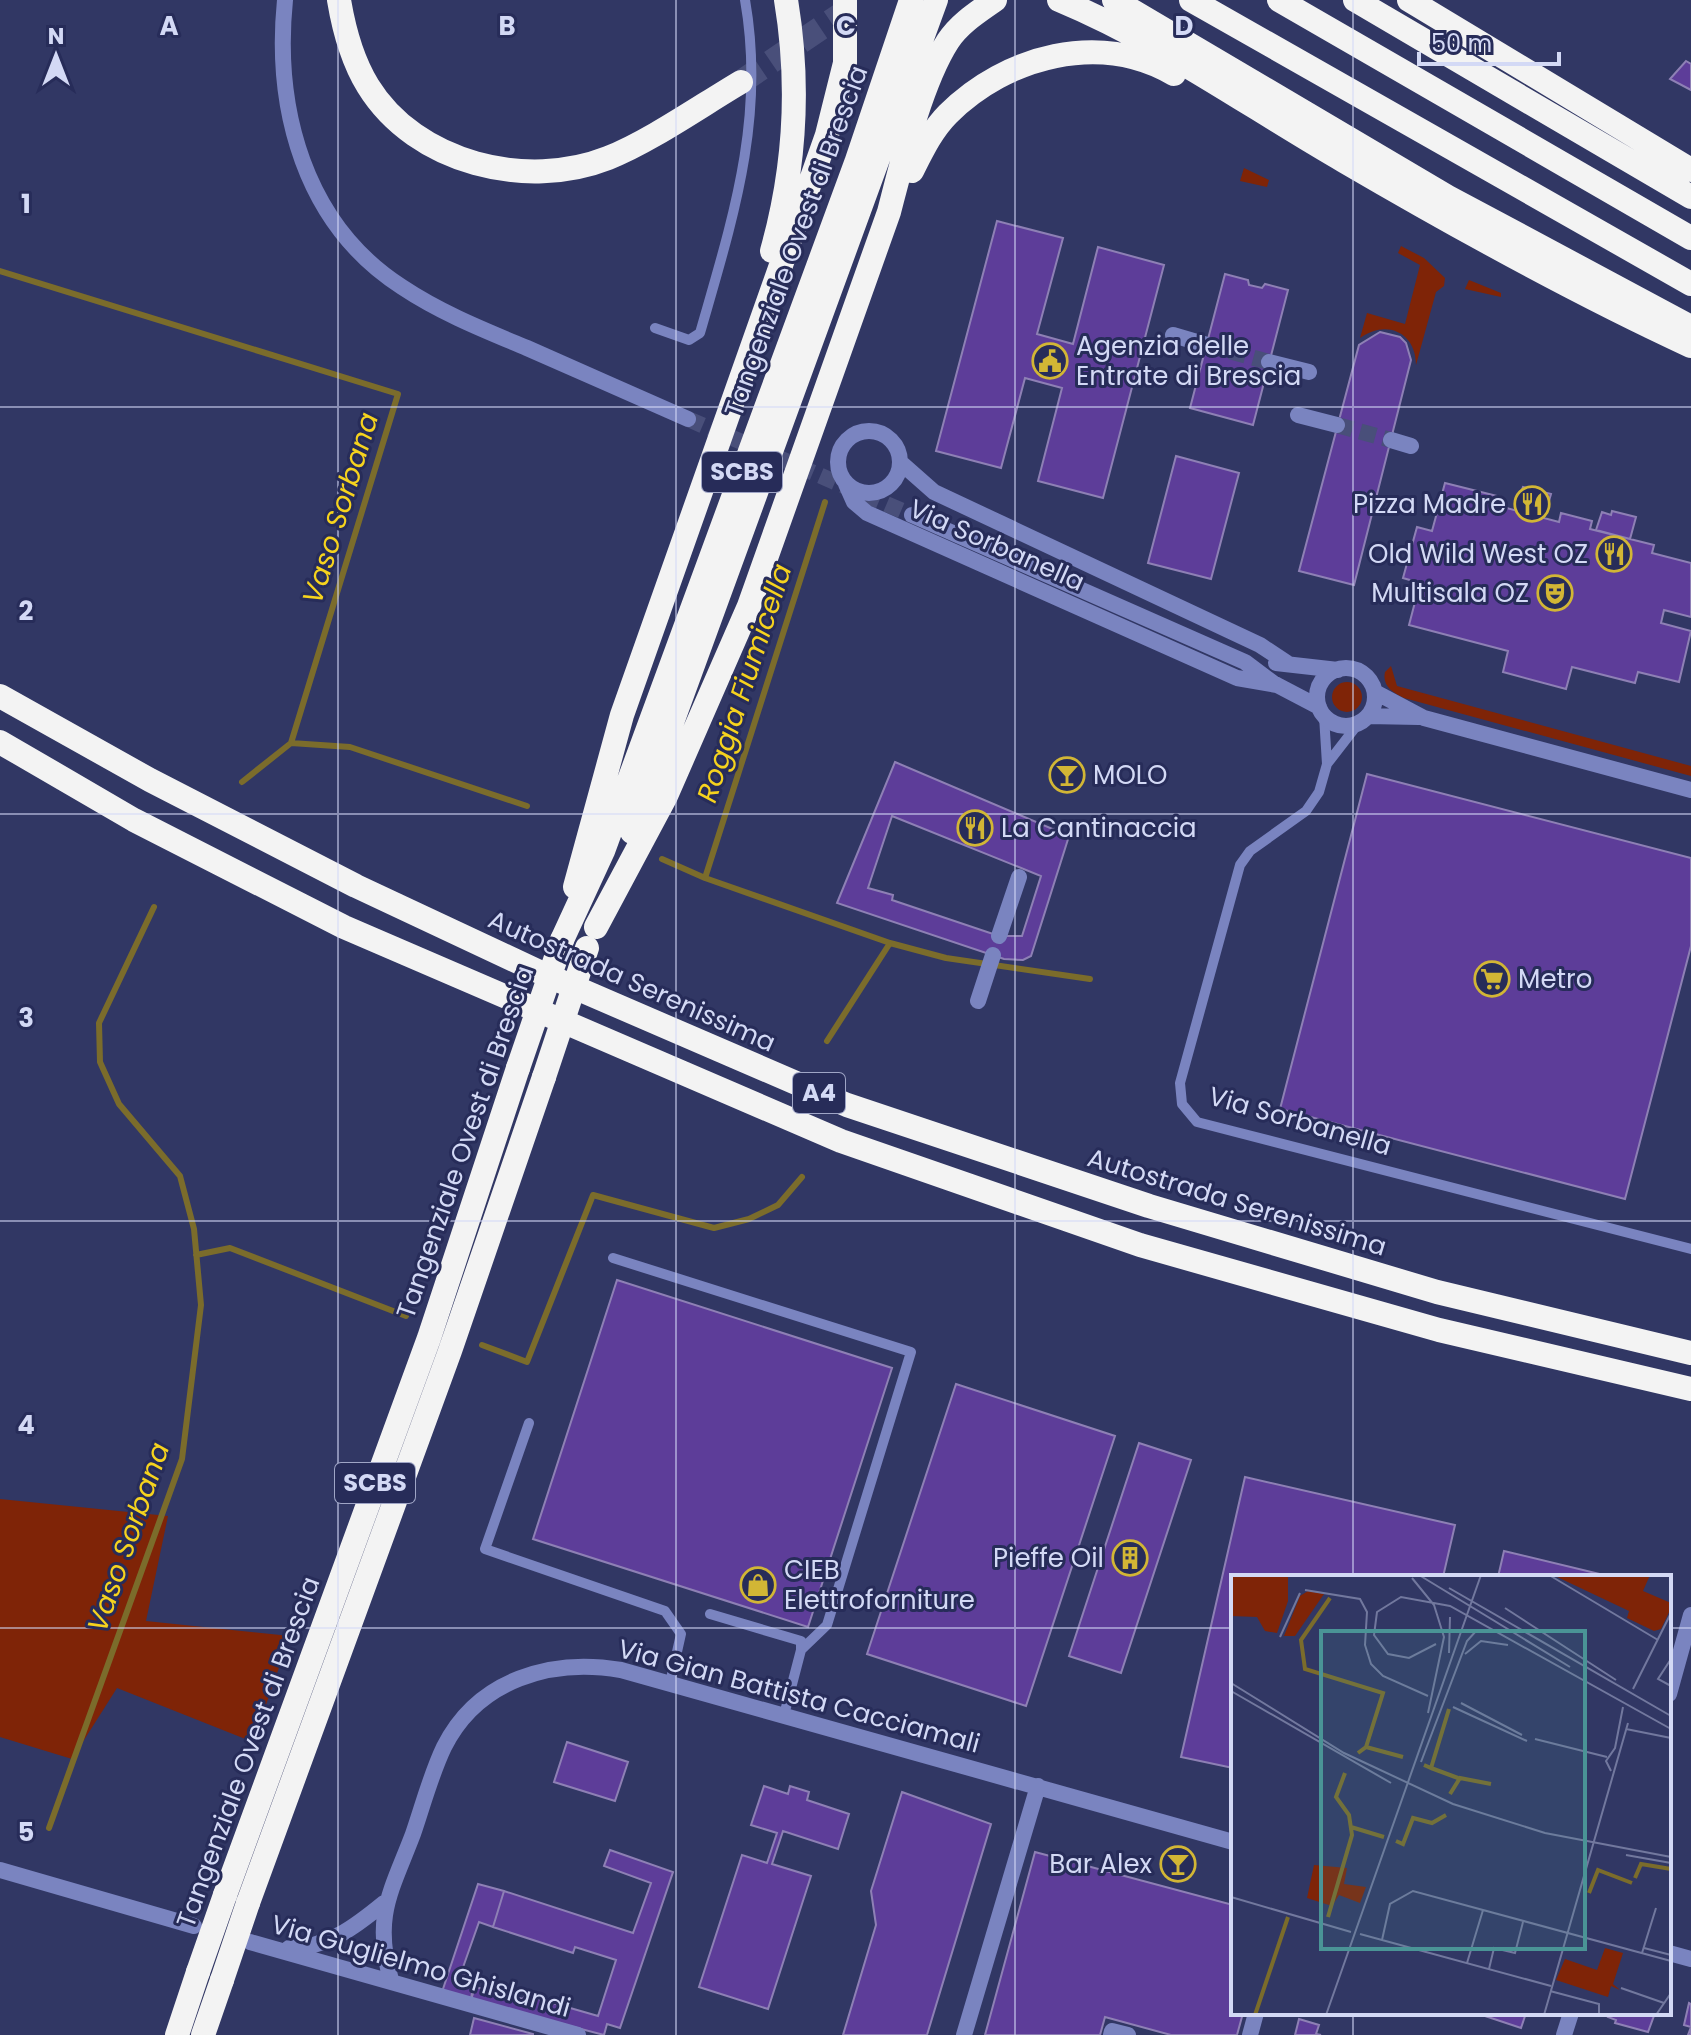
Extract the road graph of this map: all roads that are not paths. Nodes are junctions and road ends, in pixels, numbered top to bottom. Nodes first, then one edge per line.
1 (285, 0) edge
2 (339, 0) edge
3 (745, 0) edge
4 (786, 0) edge
5 (911, 0) edge
6 (936, 0) edge
7 (995, 0) edge
8 (1059, 0) edge
9 (1191, 0) edge
10 (1279, 0) edge
11 (1355, 0) edge
12 (1409, 0) edge
13 (854, 1) edge
14 (1121, 4) edge
15 (741, 82) tunnel mouth
16 (1344, 162) junction
17 (1691, 170) edge
18 (1691, 197) edge
19 (889, 212) junction
20 (1691, 238) edge
21 (1691, 284) edge
22 (1691, 327) edge
23 (655, 328) dead end
24 (1173, 335) dead end
25 (1207, 345) tunnel mouth
26 (1691, 346) edge
27 (1269, 362) tunnel mouth
28 (1309, 372) dead end
29 (1298, 415) dead end
30 (688, 419) tunnel mouth
31 (1337, 425) tunnel mouth
32 (1391, 440) tunnel mouth
33 (1411, 446) dead end
34 (900, 462) junction
35 (846, 484) junction
36 (912, 515) tunnel mouth
37 (689, 527) junction
38 (1245, 662) junction
39 (1287, 663) junction
40 (1338, 670) junction
41 (1277, 685) junction
42 (1375, 692) junction
43 (0, 696) edge
44 (1321, 711) junction
45 (1424, 718) junction
46 (1363, 720) junction
47 (0, 742) edge
48 (1327, 764) junction
49 (1691, 790) edge
50 (1019, 877) dead end
51 (999, 936) dead end
52 (592, 937) junction
53 (562, 940) junction
54 (993, 955) dead end
55 (978, 1001) dead end
56 (1691, 1249) edge
57 (613, 1258) dead end
58 (1691, 1353) edge
59 (1691, 1389) edge
60 (529, 1423) dead end
61 (710, 1614) dead end
62 (1691, 1615) edge
63 (801, 1650) junction
64 (670, 1683) junction
65 (1671, 1687) edge
66 (784, 1715) junction
67 (1038, 1786) junction
68 (1231, 1841) edge
69 (0, 1870) edge
70 (236, 1899) junction
71 (384, 1903) junction
72 (194, 1926) dead end
73 (250, 1942) dead end
74 (272, 1948) junction
75 (1671, 1954) edge
76 (1691, 1959) edge
77 (391, 1980) junction
78 (1255, 2015) edge
79 (1570, 2015) edge
80 (177, 2035) edge
81 (203, 2035) edge
82 (578, 2035) edge
83 (964, 2035) edge
84 (1111, 2035) edge
85 (1128, 2035) edge
86 (1250, 2035) edge
87 (1564, 2035) edge

1 - 30 street
2 - 15 highway
3 - 23 lane
4 - 37 highway
5 - 53 highway, Tangenziale Ovest di Brescia / SCBS
6 - 52 highway, Tangenziale Ovest di Brescia / SCBS
7 - 19 highway
8 - 16 highway
9 - 21 highway
10 - 20 highway
11 - 18 highway
12 - 17 highway
13 - 37 highway
14 - 22 highway
16 - 19 highway
16 - 26 highway
19 - 52 highway
24 - 25 street
27 - 28 street
29 - 31 street
32 - 33 street
34 - 35 street
34 - 35 street
34 - 39 street
35 - 41 street, Via Sorbanella
36 - 38 street
37 - 53 highway
38 - 39 street
38 - 41 street
39 - 40 street
40 - 42 street
40 - 44 street
41 - 44 street, Via Sorbanella
42 - 45 street
42 - 46 street
43 - 58 highway, Autostrada Serenissima / A4
44 - 46 street
44 - 48 lane, Via Sorbanella
45 - 46 street
45 - 49 street
46 - 48 lane, Via Sorbanella
47 - 59 highway, A4
48 - 56 lane, Via Sorbanella
50 - 51 street
52 - 70 highway, Tangenziale Ovest di Brescia / SCBS, bridge
53 - 70 highway, Tangenziale Ovest di Brescia / SCBS, bridge
54 - 55 street
57 - 63 lane
60 - 64 lane
61 - 63 lane
62 - 65 street
63 - 66 lane
64 - 66 street, Via Gian Battista Cacciamali
64 - 71 street, Via Gian Battista Cacciamali
66 - 67 street, Via Gian Battista Cacciamali
67 - 68 street, Via Gian Battista Cacciamali
67 - 83 street
69 - 72 street
70 - 80 highway, Tangenziale Ovest di Brescia / SCBS, bridge
70 - 81 highway, Tangenziale Ovest di Brescia / SCBS, bridge
71 - 74 street
71 - 77 street, Via Gian Battista Cacciamali
73 - 74 street, Via Guglielmo Ghislandi
74 - 77 street, Via Guglielmo Ghislandi
75 - 76 street
77 - 82 street, Via Guglielmo Ghislandi
78 - 86 street
79 - 87 street
84 - 85 street

